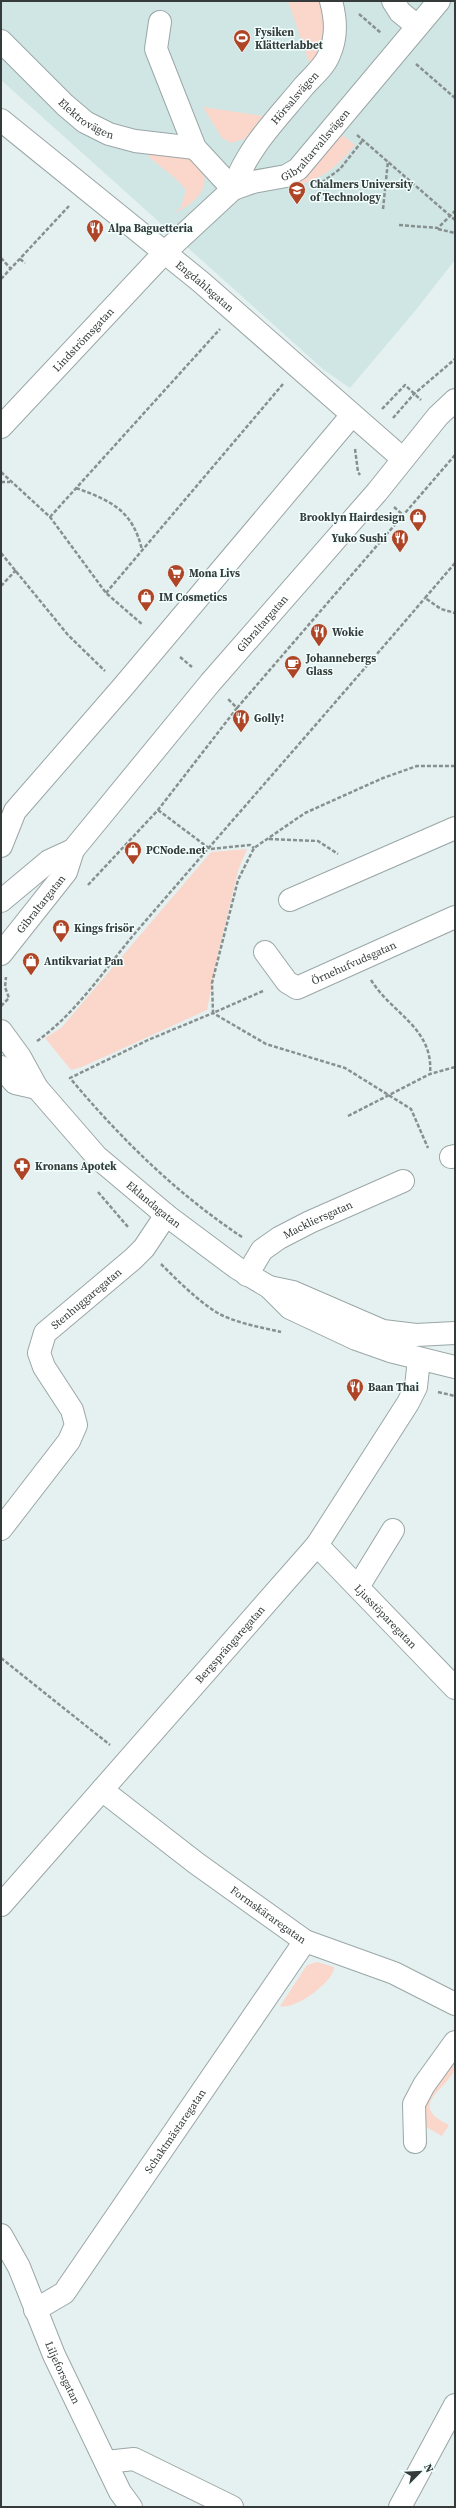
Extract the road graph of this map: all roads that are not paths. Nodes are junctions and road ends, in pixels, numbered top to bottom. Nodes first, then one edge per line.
1 (331, 1) edge
2 (393, 1) edge
3 (439, 1) edge
4 (160, 22) dead end
5 (417, 26) junction
6 (1, 41) edge
7 (1, 120) edge
8 (195, 148) junction
9 (233, 189) junction
10 (165, 252) junction
11 (455, 400) edge
12 (352, 415) junction
13 (1, 427) edge
14 (403, 459) junction
15 (455, 828) edge
16 (1, 846) edge
17 (73, 850) junction
18 (290, 900) dead end
19 (1, 902) edge
20 (455, 917) edge
21 (265, 952) dead end
22 (1, 954) edge
23 (3, 1021) edge
24 (1, 1067) edge
25 (37, 1088) junction
26 (403, 1181) dead end
27 (166, 1215) junction
28 (247, 1275) junction
29 (269, 1287) junction
30 (455, 1333) edge
31 (420, 1359) junction
32 (455, 1367) edge
33 (1, 1529) edge
34 (393, 1530) dead end
35 (318, 1545) junction
36 (358, 1587) junction
37 (455, 1688) edge
38 (102, 1790) junction
39 (1, 1905) edge
40 (305, 1941) junction
41 (455, 2004) edge
42 (455, 2042) edge
43 (415, 2142) dead end
44 (1, 2235) edge
45 (35, 2310) junction
46 (455, 2405) edge
47 (106, 2462) junction
48 (131, 2507) edge
49 (232, 2507) edge
50 (400, 2507) edge

1 - 9 street, Hörsalsvägen
2 - 5 street
3 - 5 street, Gibraltarvallsvägen
4 - 8 street
5 - 9 street, Gibraltarvallsvägen
6 - 8 street, Elektrovägen
7 - 10 street, Engdahlsgatan
8 - 9 street
9 - 10 street, Gibraltarvallsvägen
10 - 12 street, Engdahlsgatan
10 - 13 street, Lindströmsgatan
11 - 14 street, Gibraltargatan
12 - 14 street, Engdahlsgatan
12 - 16 street
14 - 17 street, Gibraltargatan
15 - 18 street
17 - 19 street, Gibraltargatan
17 - 22 street, Gibraltargatan
20 - 21 street, Örnehufvudsgatan
23 - 25 street, Eklandagatan
24 - 25 street
25 - 27 street, Eklandagatan
26 - 28 street, Mackliersgatan
27 - 28 street, Eklandagatan
27 - 33 street, Stenhuggaregatan
28 - 29 street, Eklandagatan
29 - 30 street, Eklandagatan
29 - 31 street, Eklandagatan
31 - 32 street, Eklandagatan
31 - 35 street, Bergsprängaregatan
34 - 36 street
35 - 36 street, Ljusstöparegatan
35 - 38 street, Bergsprängaregatan
36 - 37 street, Ljusstöparegatan
38 - 39 street, Bergsprängaregatan
38 - 40 street, Formskäraregatan
40 - 41 street, Formskäraregatan
40 - 45 street, Schaktmästaregatan
42 - 43 street
44 - 45 street, Liljeforsgatan
45 - 47 street, Liljeforsgatan
46 - 50 street
47 - 48 street, Liljeforsgatan
47 - 49 street

